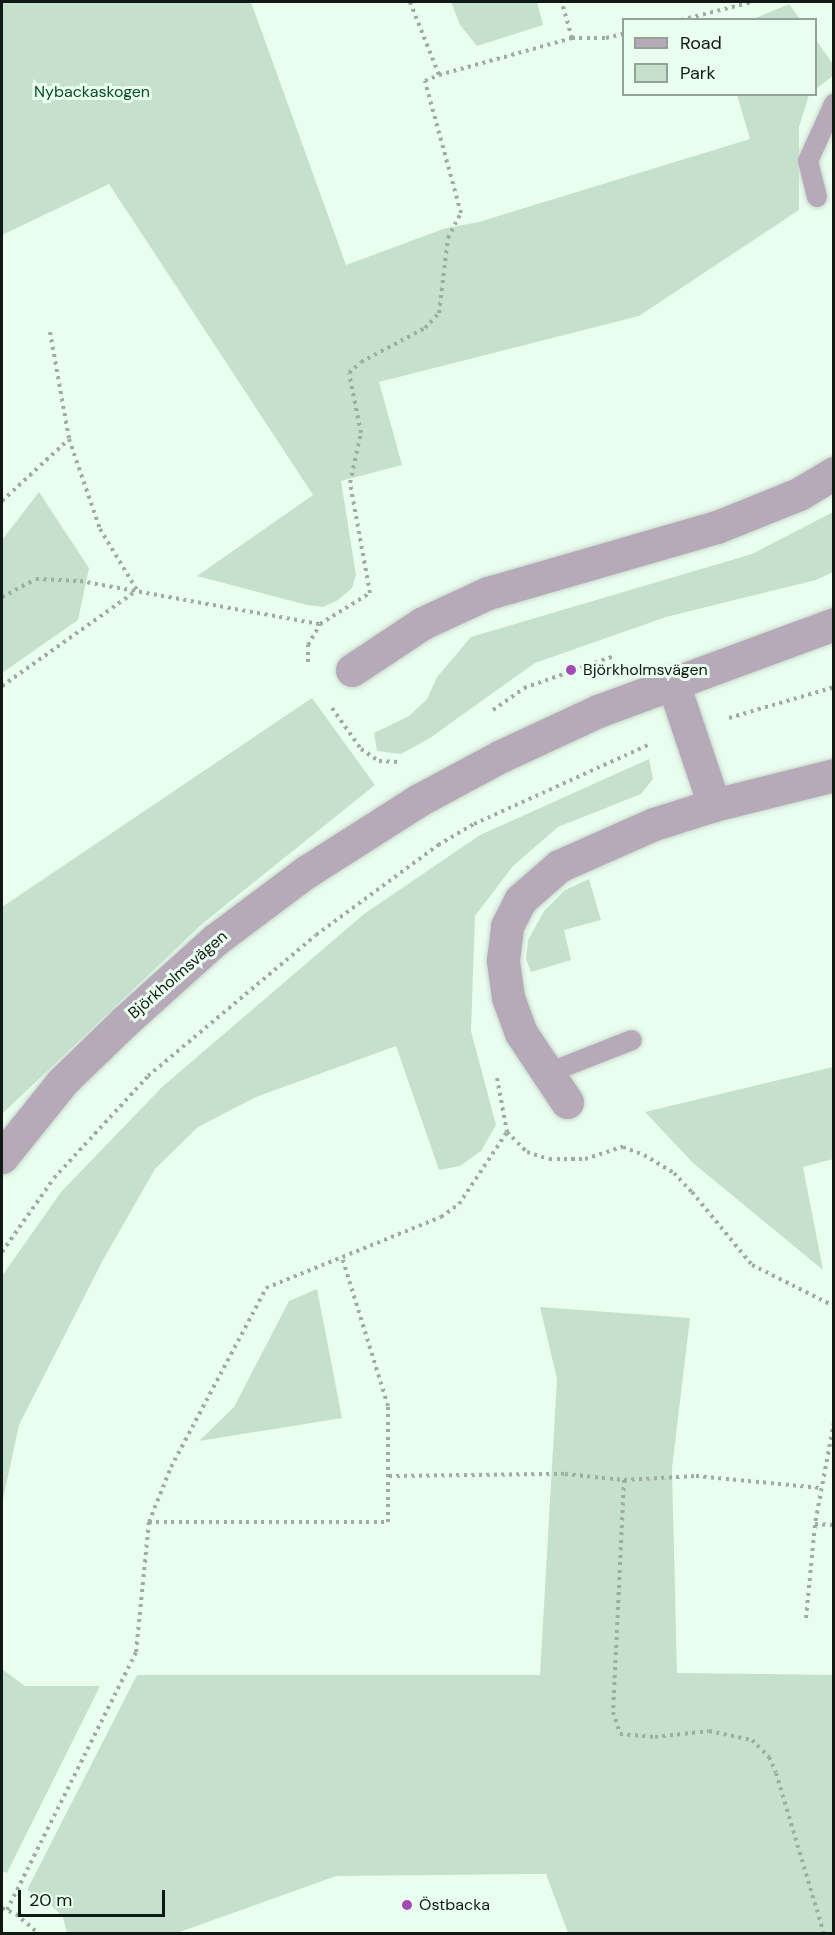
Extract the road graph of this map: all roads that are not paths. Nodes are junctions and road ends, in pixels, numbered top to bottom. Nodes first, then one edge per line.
1 (834, 104) edge
2 (817, 197) dead end
3 (834, 473) edge
4 (834, 624) edge
5 (352, 670) dead end
6 (673, 683) junction
7 (834, 775) edge
8 (714, 805) junction
9 (632, 1040) dead end
10 (548, 1073) junction
11 (567, 1102) dead end
12 (2, 1157) edge

1 - 2 lane
3 - 5 street
4 - 6 street, Björkholmsvägen
6 - 8 street
6 - 12 street, Björkholmsvägen
7 - 8 street
8 - 10 street
9 - 10 lane
10 - 11 street

